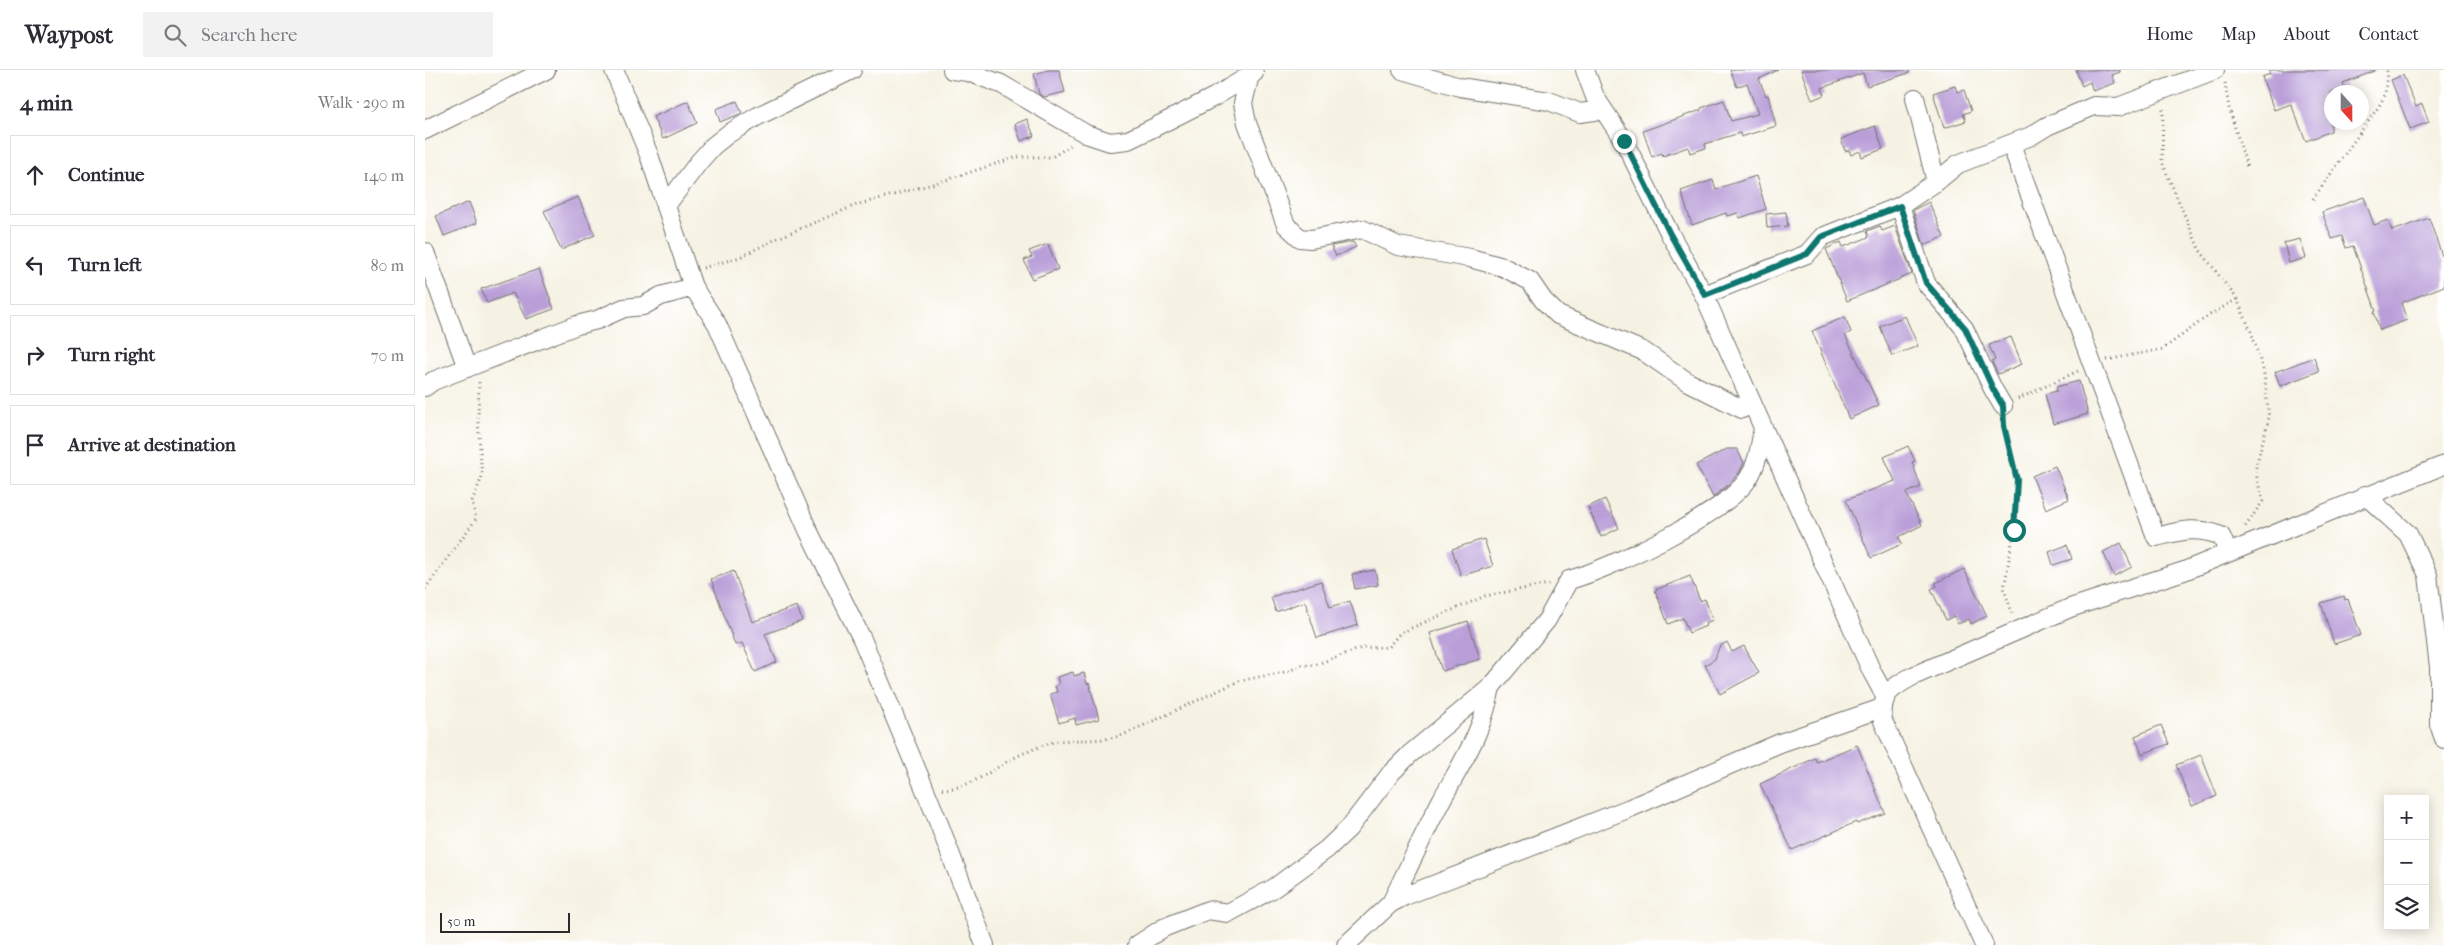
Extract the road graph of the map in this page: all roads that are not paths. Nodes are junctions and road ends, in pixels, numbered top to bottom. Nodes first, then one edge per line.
1 (546, 70) edge
2 (614, 70) edge
3 (852, 70) edge
4 (952, 70) edge
5 (1402, 70) edge
6 (1585, 70) edge
7 (1254, 72) edge
8 (2220, 74) edge
9 (1915, 98) dead end
10 (1602, 110) junction
11 (425, 130) edge
12 (2011, 144) junction
13 (1936, 182) junction
14 (1900, 206) junction
15 (665, 207) junction
16 (425, 252) edge
17 (690, 280) junction
18 (1705, 295) junction
19 (474, 366) junction
20 (425, 387) edge
21 (2003, 406) road end
22 (1742, 408) dead end
23 (1763, 428) junction
24 (2444, 465) edge
25 (2365, 495) junction
26 (2228, 552) junction
27 (1491, 687) junction
28 (1883, 702) junction
29 (2444, 739) edge
30 (1391, 904) junction
31 (985, 945) edge
32 (1137, 945) edge
33 (1346, 945) edge
34 (1984, 945) edge

1 - 11 street
2 - 15 street
3 - 15 street
4 - 7 street
5 - 10 street
6 - 10 street
7 - 22 street
8 - 12 street
9 - 13 street
10 - 18 street
12 - 13 street
12 - 26 street
13 - 14 street
14 - 18 street
14 - 21 street
15 - 17 street
16 - 19 street
17 - 19 street
17 - 31 street
18 - 23 street
19 - 20 street
23 - 27 street
23 - 28 street
24 - 25 street
25 - 26 street
25 - 29 street
26 - 28 street
27 - 30 street
27 - 32 street
28 - 30 street
28 - 34 street
30 - 33 street

